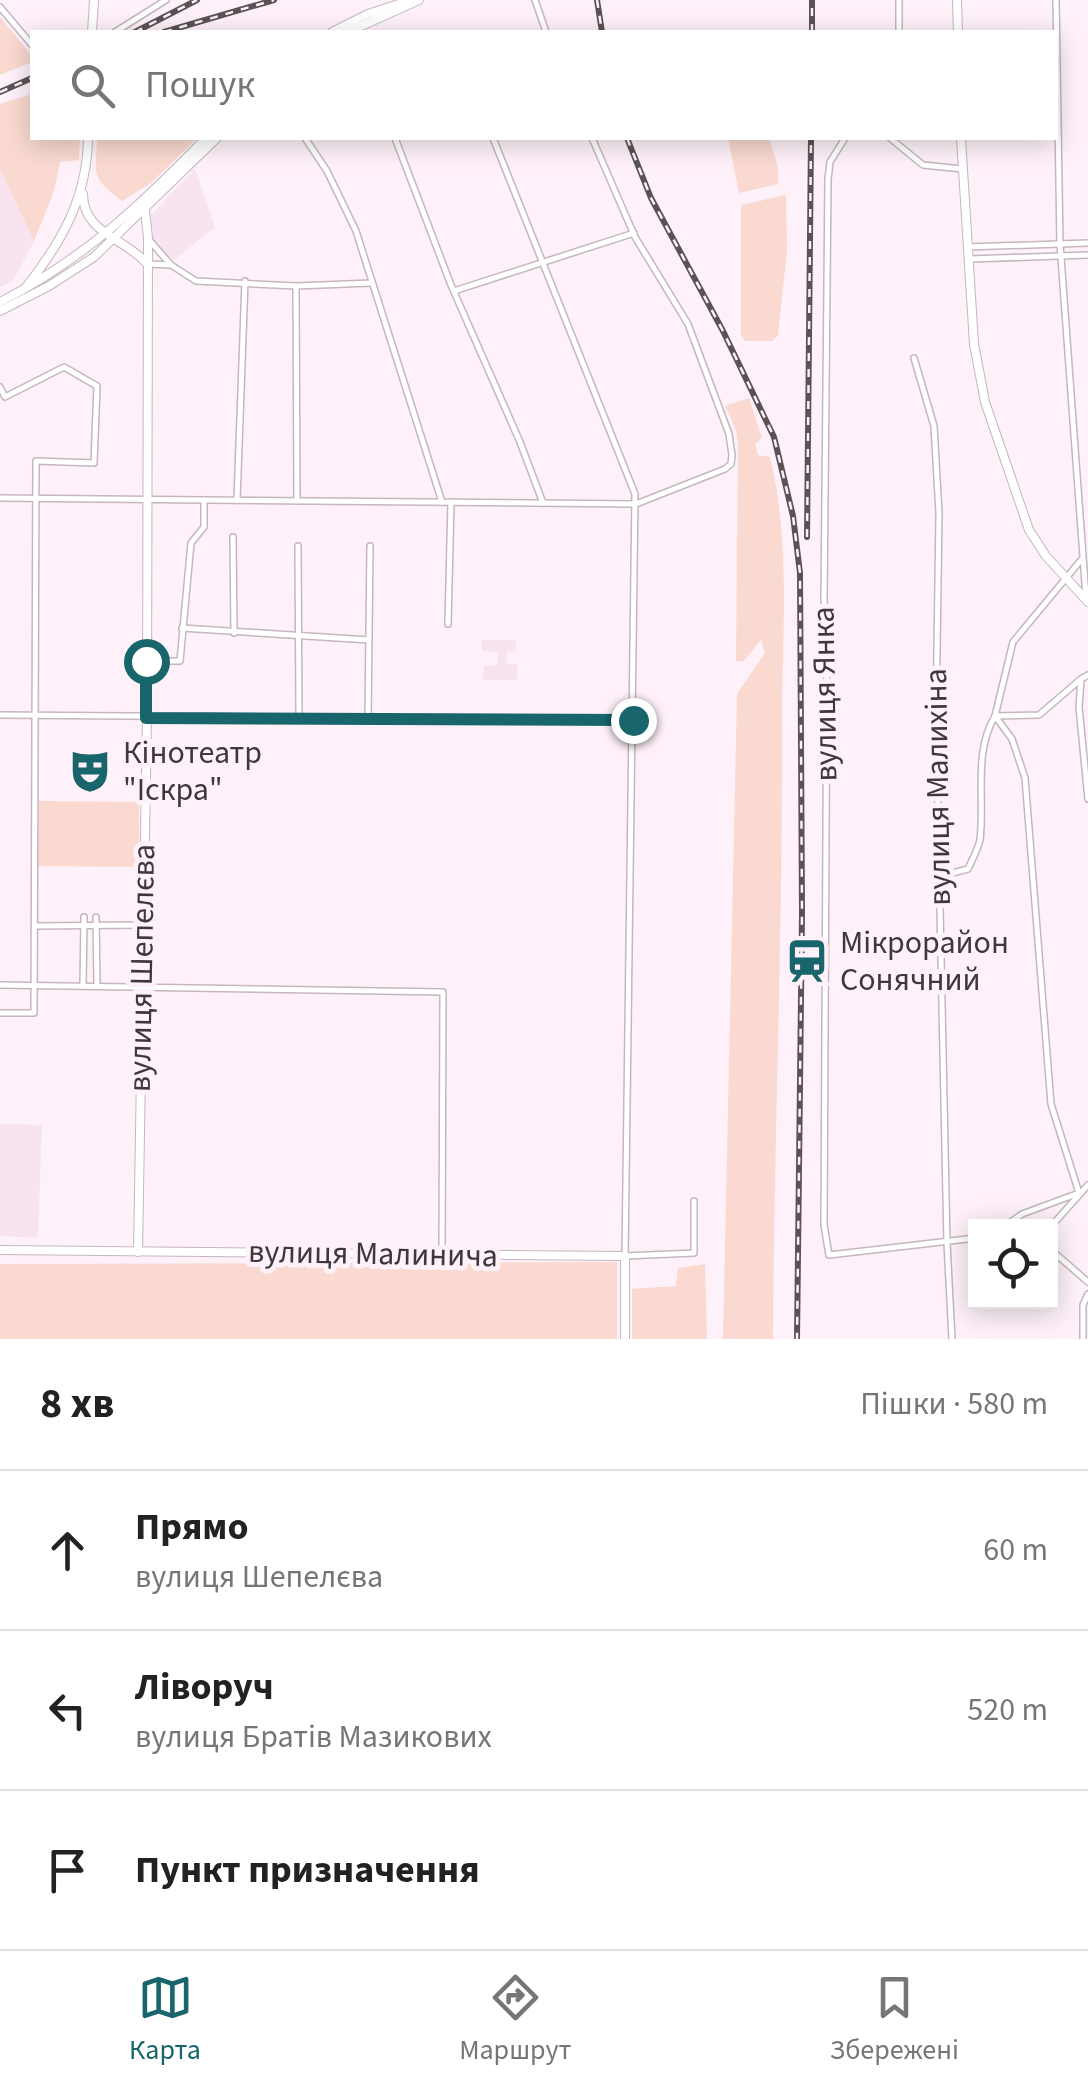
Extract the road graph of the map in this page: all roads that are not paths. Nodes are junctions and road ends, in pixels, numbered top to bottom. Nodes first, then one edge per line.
1 (94, 0) edge
2 (166, 0) edge
3 (411, 0) edge
4 (420, 0) edge
5 (534, 0) edge
6 (899, 0) edge
7 (957, 0) edge
8 (1056, 0) edge
9 (0, 7) edge
10 (352, 29) edge
11 (92, 30) edge
12 (118, 30) edge
13 (545, 30) edge
14 (899, 30) edge
15 (958, 30) edge
16 (1056, 30) edge
17 (30, 43) edge
18 (1058, 122) edge
19 (88, 140) edge
20 (204, 140) edge
21 (216, 140) edge
22 (306, 140) edge
23 (396, 140) edge
24 (494, 140) edge
25 (593, 140) edge
26 (844, 140) edge
27 (892, 140) edge
28 (961, 140) edge
29 (962, 169) junction
30 (83, 189) junction
31 (145, 211) junction
32 (92, 222) junction
33 (117, 224) junction
34 (634, 233) junction
35 (106, 234) junction
36 (148, 238) junction
37 (115, 240) junction
38 (1088, 243) edge
39 (1060, 244) junction
40 (967, 247) junction
41 (1088, 254) edge
42 (1061, 256) junction
43 (967, 259) junction
44 (544, 262) junction
45 (148, 264) junction
46 (170, 265) junction
47 (244, 281) junction
48 (371, 284) junction
49 (296, 286) junction
50 (24, 290) junction
51 (454, 291) junction
52 (0, 302) edge
53 (0, 311) edge
54 (914, 358) dead end
55 (0, 388) edge
56 (0, 498) edge
57 (36, 498) junction
58 (146, 499) junction
59 (204, 500) junction
60 (238, 500) junction
61 (297, 501) junction
62 (442, 502) junction
63 (451, 502) junction
64 (543, 503) junction
65 (636, 504) junction
66 (233, 538) dead end
67 (298, 546) dead end
68 (370, 546) dead end
69 (1081, 560) junction
70 (1066, 578) junction
71 (1087, 601) edge
72 (448, 624) dead end
73 (181, 628) junction
74 (234, 633) junction
75 (299, 637) junction
76 (369, 640) junction
77 (146, 661) junction
78 (1088, 675) edge
79 (1081, 680) junction
80 (0, 715) edge
81 (36, 716) junction
82 (995, 716) junction
83 (146, 718) junction
84 (299, 718) junction
85 (368, 719) junction
86 (633, 720) junction
87 (1088, 799) edge
88 (938, 876) junction
89 (84, 917) dead end
90 (96, 917) dead end
91 (142, 925) junction
92 (35, 926) junction
93 (84, 926) junction
94 (96, 926) junction
95 (0, 985) edge
96 (34, 985) junction
97 (83, 986) junction
98 (97, 986) junction
99 (140, 987) junction
100 (0, 1013) edge
101 (1088, 1184) edge
102 (1079, 1193) junction
103 (694, 1201) dead end
104 (1047, 1206) junction
105 (1015, 1219) edge
106 (1053, 1219) edge
107 (1057, 1219) edge
108 (968, 1239) edge
109 (946, 1243) junction
110 (0, 1250) edge
111 (138, 1252) junction
112 (442, 1255) junction
113 (1058, 1255) edge
114 (626, 1256) junction
115 (1088, 1282) edge
116 (1088, 1294) edge
117 (625, 1339) edge
118 (952, 1339) edge
119 (1084, 1339) edge

1 - 11 street
2 - 12 street
3 - 10 street
4 - 10 street
5 - 13 street
6 - 14 street
7 - 15 street
8 - 16 street
9 - 17 street
18 - 39 street
19 - 30 street
20 - 33 street
21 - 31 street
22 - 48 street
23 - 51 street
24 - 44 street
25 - 34 street
26 - 109 street, вулиця Янка
27 - 29 street
28 - 29 street
29 - 40 street
30 - 32 street
30 - 50 street
31 - 36 street, вулиця Шепелєва
31 - 37 street
32 - 33 street
32 - 35 street
33 - 35 street
34 - 44 street
34 - 65 street
35 - 37 street
35 - 50 street
36 - 45 street, вулиця Шепелєва
36 - 46 street
37 - 45 street
37 - 53 street
38 - 39 street
39 - 40 street
39 - 42 street
40 - 43 street
41 - 42 street
42 - 43 street
42 - 69 street
43 - 70 street
44 - 51 street
44 - 65 street
45 - 46 street
45 - 58 street, вулиця Шепелєва
46 - 47 street
47 - 49 street
47 - 60 street
48 - 49 street
48 - 62 street
49 - 61 street
50 - 52 street
51 - 64 street
54 - 88 street, вулиця Малихіна
55 - 57 street
56 - 57 street
57 - 58 street
57 - 81 street
58 - 59 street
58 - 77 street, вулиця Шепелєва
59 - 60 street
59 - 73 street
60 - 61 street
61 - 62 street
62 - 63 street
63 - 64 street
63 - 72 street
64 - 65 street
65 - 86 street
66 - 74 street
67 - 75 street
68 - 76 street
69 - 70 street
69 - 71 street
70 - 71 street
70 - 82 street
73 - 74 street
73 - 77 street
74 - 75 street
75 - 76 street
75 - 84 street
76 - 85 street
77 - 83 street, вулиця Шепелєва
78 - 79 street
79 - 82 street
79 - 87 street
80 - 81 street
81 - 83 street
81 - 92 street
82 - 88 street
82 - 102 street
83 - 84 street
83 - 91 street, вулиця Шепелєва
84 - 85 street
85 - 86 street
86 - 114 street
88 - 109 street, вулиця Малихіна
89 - 93 street
90 - 94 street
91 - 94 street
91 - 99 street, вулиця Шепелєва
92 - 93 street
92 - 96 street
93 - 94 street
93 - 97 street
94 - 98 street
95 - 96 street
96 - 97 street
96 - 100 street
97 - 98 street
98 - 99 street
99 - 111 street, вулиця Шепелєва
99 - 112 street
101 - 102 street
102 - 104 street
102 - 107 street
103 - 114 street, вулиця Малинича
104 - 105 street
104 - 106 street
108 - 109 street
109 - 118 street, вулиця Малихіна
110 - 111 street, вулиця Малинича
111 - 112 street, вулиця Малинича
112 - 114 street, вулиця Малинича
113 - 115 street
114 - 117 street
116 - 119 street

